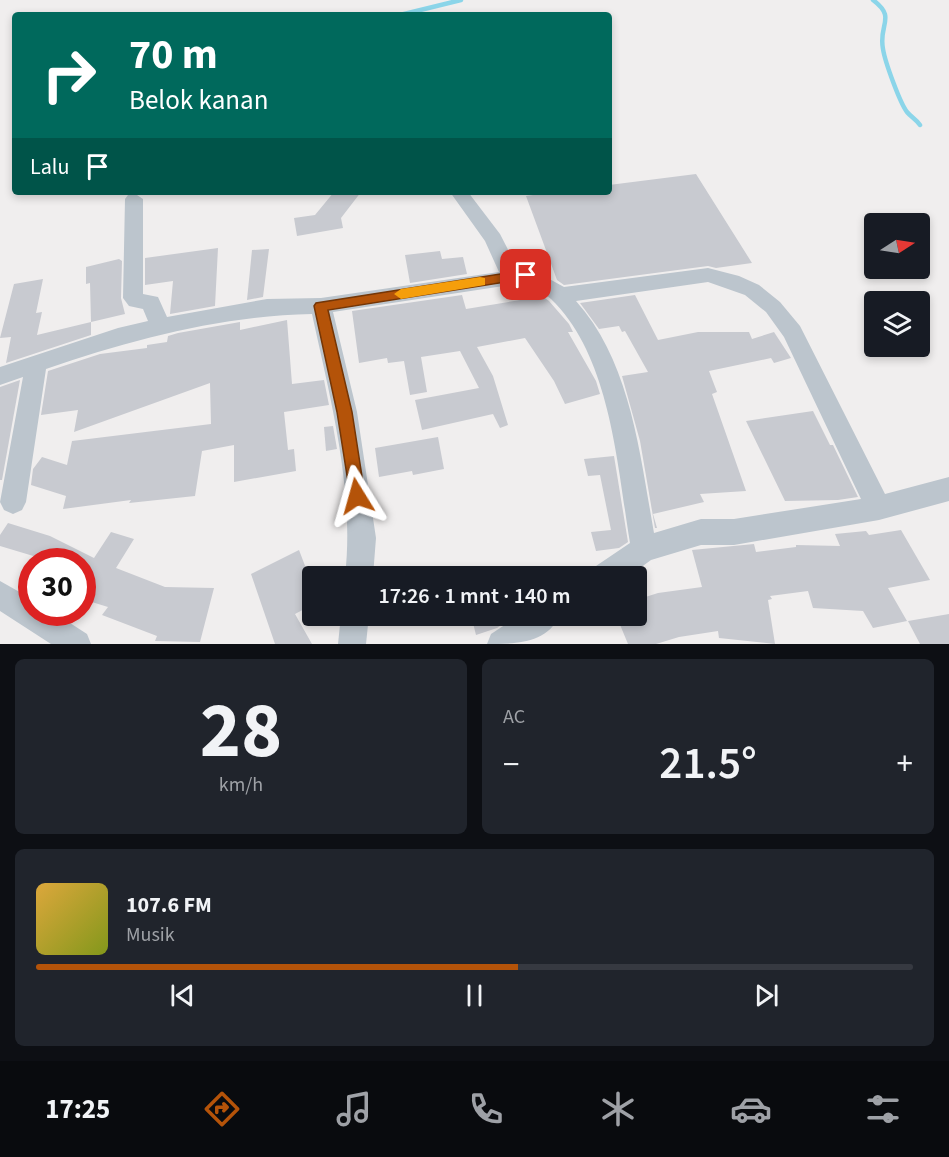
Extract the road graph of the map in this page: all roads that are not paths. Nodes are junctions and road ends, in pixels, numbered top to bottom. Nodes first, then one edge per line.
1 (461, 195) edge
2 (134, 199) dead end
3 (517, 276) junction
4 (562, 295) junction
5 (321, 306) junction
6 (160, 326) junction
7 (36, 364) junction
8 (0, 376) edge
9 (949, 489) edge
10 (13, 502) dead end
11 (879, 508) junction
12 (644, 549) junction
13 (360, 566) edge
14 (620, 566) edge
15 (0, 595) edge
16 (354, 626) edge
17 (529, 626) edge
18 (77, 644) edge
19 (352, 644) edge
20 (501, 644) edge

1 - 3 street
2 - 6 street
3 - 4 street
3 - 5 street
4 - 11 street
4 - 12 street
5 - 6 street
5 - 13 street
6 - 7 street
7 - 8 street
7 - 10 street
9 - 11 street
11 - 12 street
12 - 14 street
15 - 18 street
16 - 19 street
17 - 20 street

